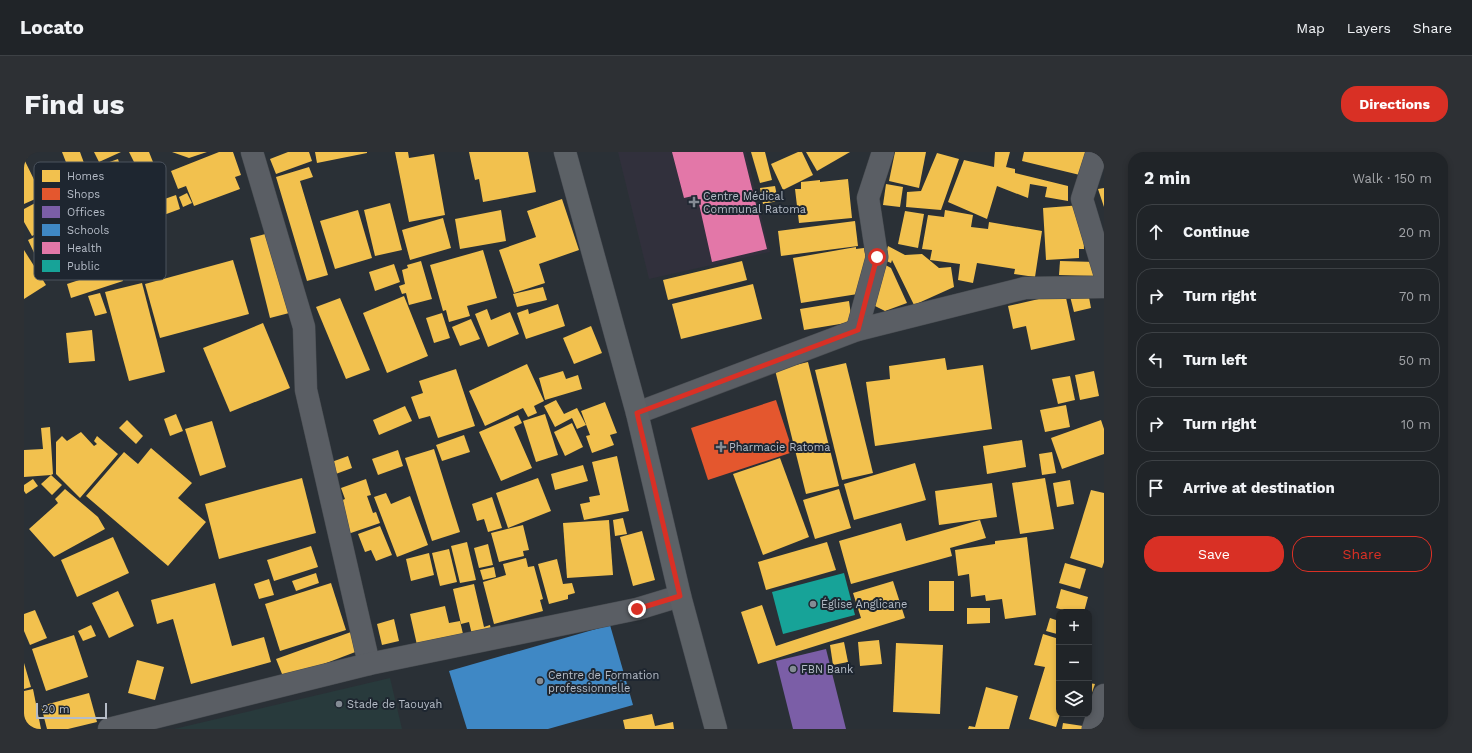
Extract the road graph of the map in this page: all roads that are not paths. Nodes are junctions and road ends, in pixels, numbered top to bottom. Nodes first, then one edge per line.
1 (252, 152) edge
2 (565, 152) edge
3 (883, 152) edge
4 (1097, 152) edge
5 (1104, 272) edge
6 (1104, 287) edge
7 (858, 330) junction
8 (637, 413) junction
9 (680, 596) junction
10 (369, 664) junction
11 (1104, 695) edge
12 (109, 729) edge
13 (716, 729) edge
14 (1093, 729) edge

1 - 10 street
2 - 8 main road
3 - 7 street
4 - 5 street
6 - 7 street
7 - 8 street
8 - 9 main road
9 - 10 street
9 - 13 main road
10 - 12 street
11 - 14 street

